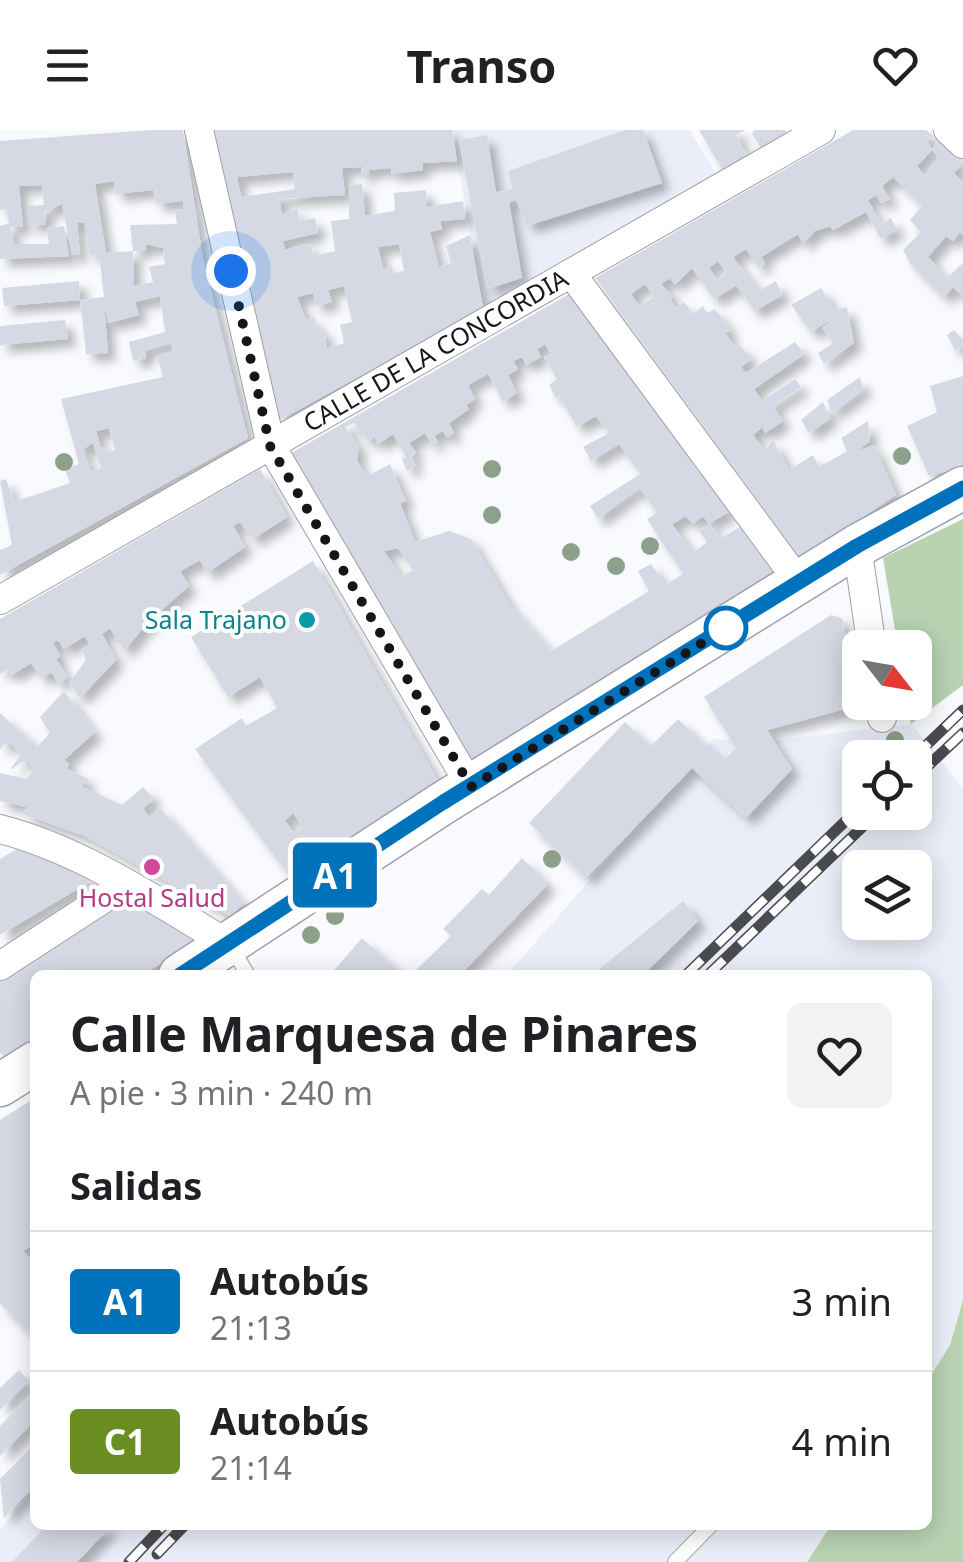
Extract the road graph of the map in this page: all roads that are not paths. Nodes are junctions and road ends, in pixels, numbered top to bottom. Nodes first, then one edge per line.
1 (199, 130) edge
2 (821, 130) edge
3 (948, 130) edge
4 (963, 144) edge
5 (571, 273) junction
6 (270, 446) junction
7 (963, 488) edge
8 (857, 546) junction
9 (799, 582) junction
10 (0, 600) edge
11 (869, 630) edge
12 (471, 787) junction
13 (13, 832) edge
14 (0, 851) edge
15 (126, 884) junction
16 (239, 960) edge
17 (0, 966) edge
18 (200, 970) edge
19 (30, 1067) edge
20 (0, 1085) edge
21 (706, 1530) edge
22 (674, 1562) edge

1 - 6 street
2 - 5 street, CALLE DE LA CONCORDIA
3 - 4 street
5 - 6 street, CALLE DE LA CONCORDIA
5 - 9 street
6 - 10 street, CALLE DE LA CONCORDIA
6 - 12 street
7 - 8 main road
8 - 9 main road
8 - 11 street
9 - 12 main road
12 - 16 main road
13 - 14 street
13 - 15 street
15 - 16 street
15 - 17 street
16 - 18 main road
19 - 20 main road
21 - 22 lane

